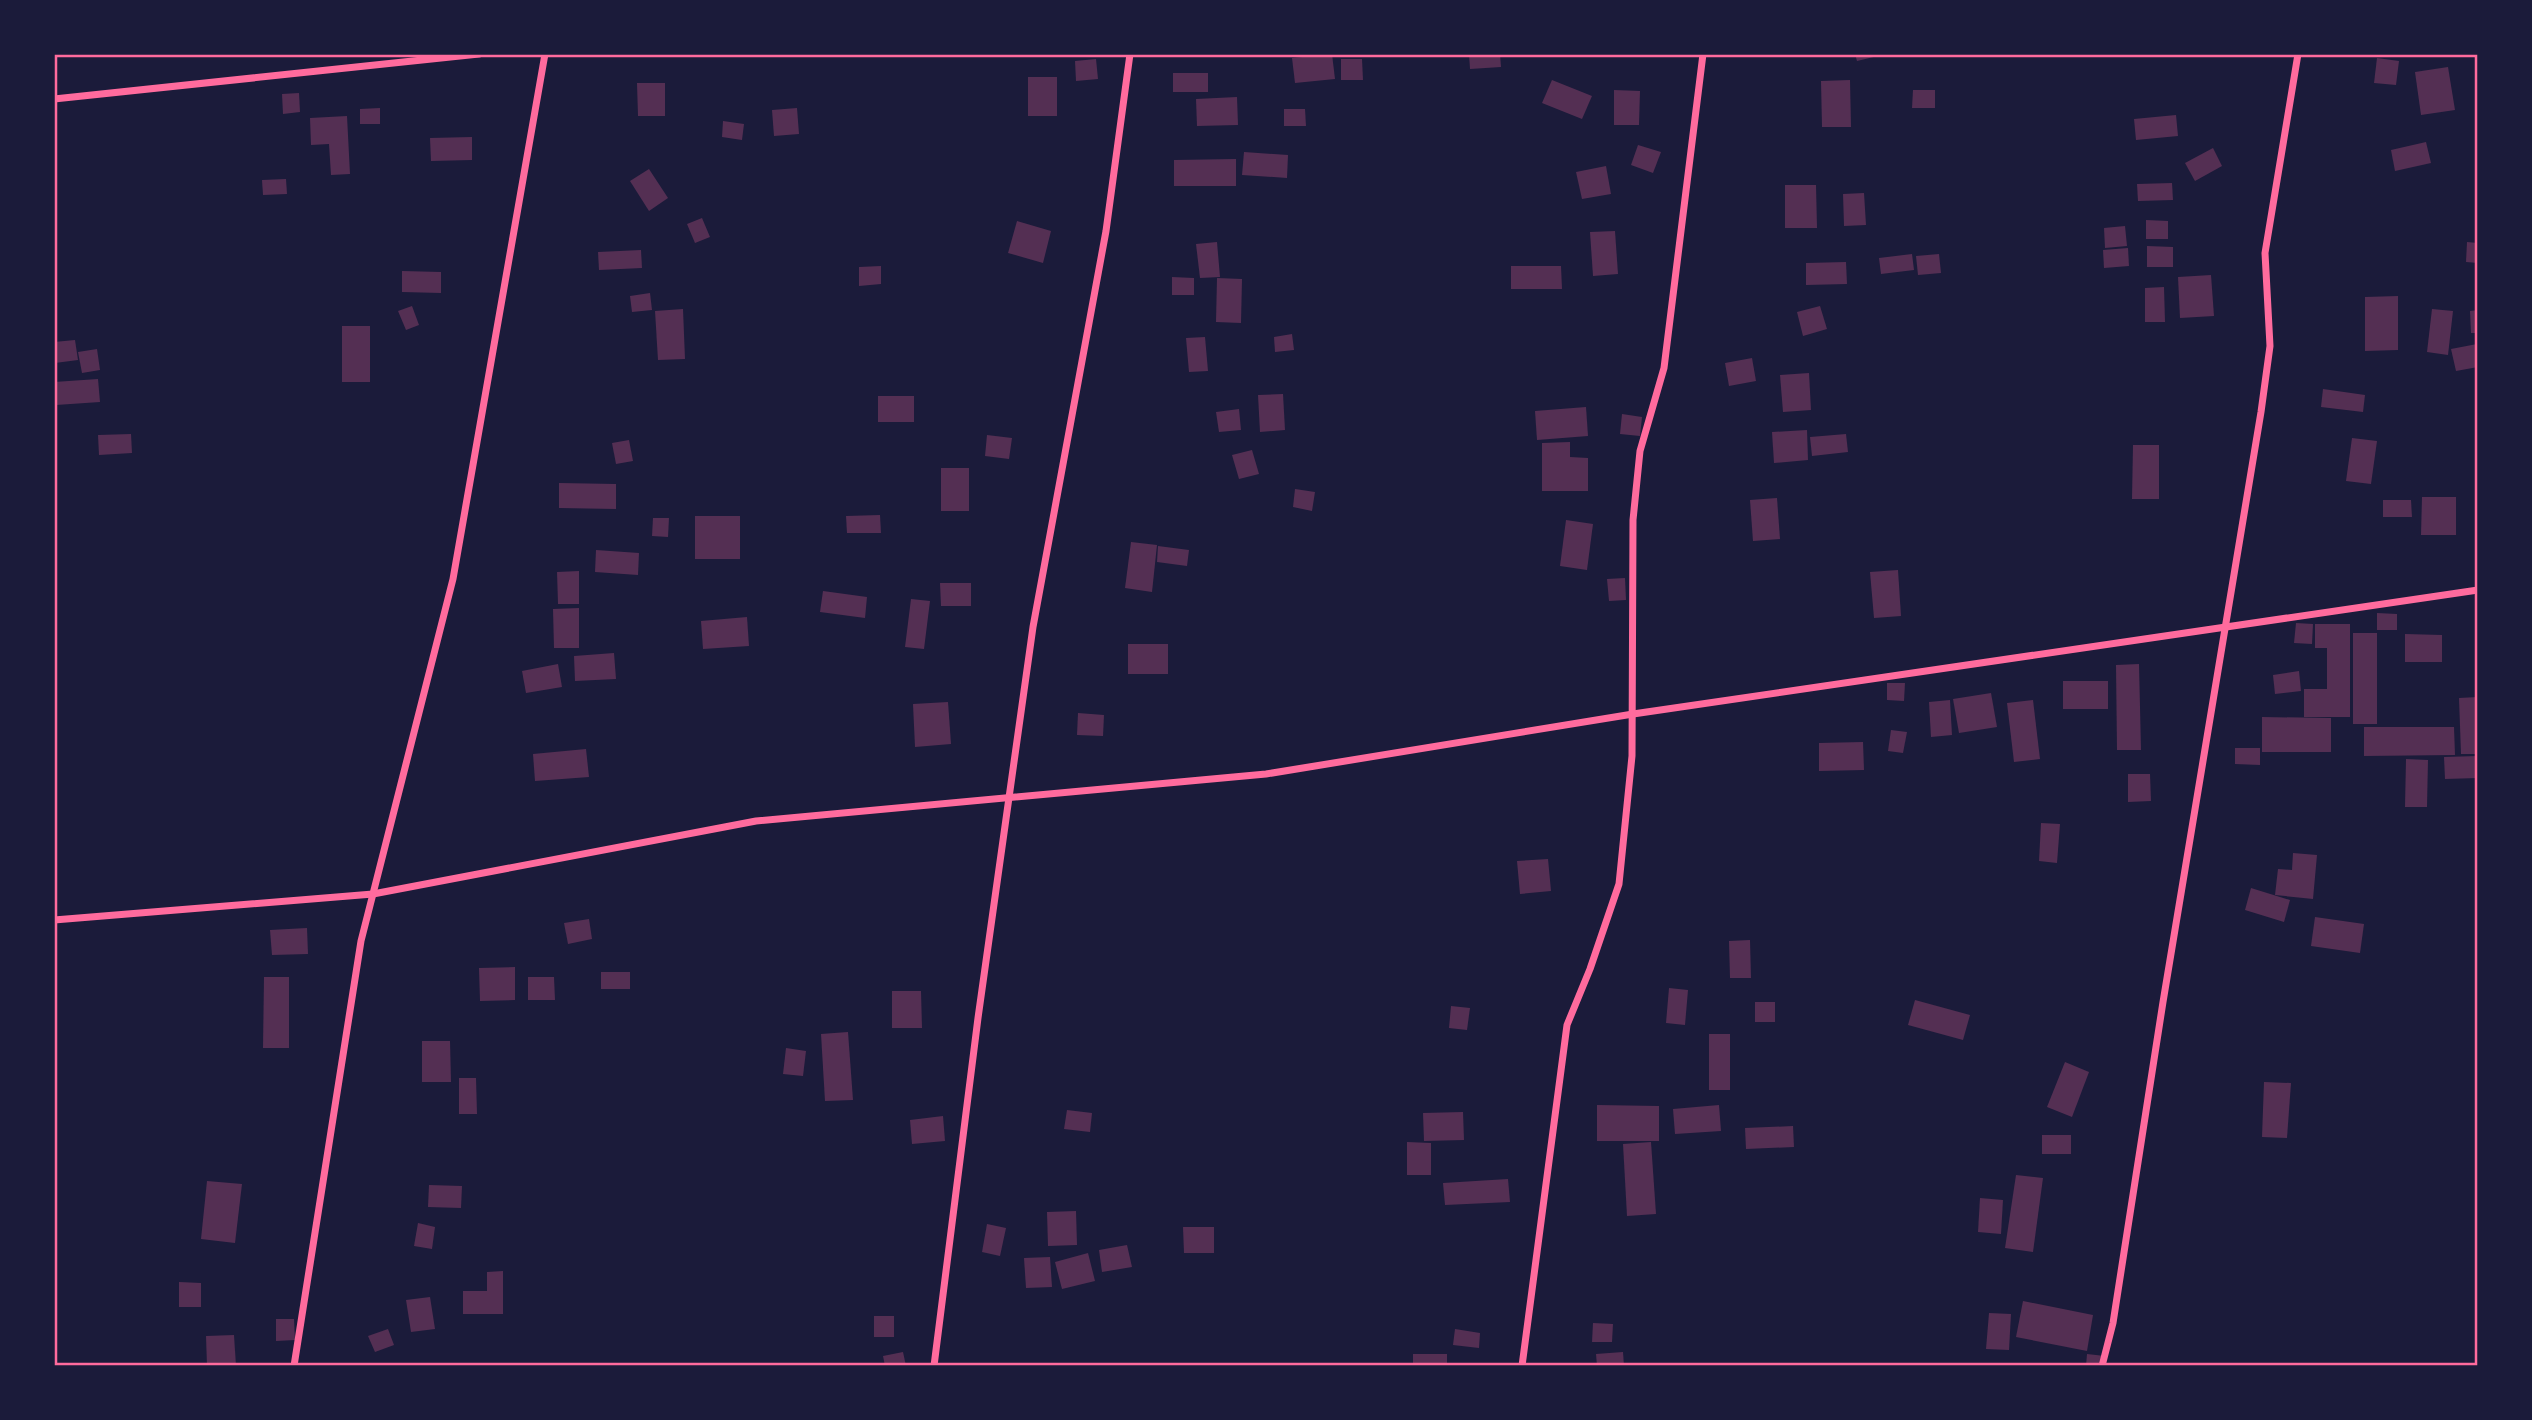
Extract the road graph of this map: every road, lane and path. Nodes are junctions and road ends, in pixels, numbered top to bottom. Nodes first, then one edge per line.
1 (480, 54) edge
2 (545, 54) edge
3 (1130, 54) edge
4 (1703, 54) edge
5 (2298, 54) edge
6 (54, 99) edge
7 (2478, 590) edge
8 (2225, 628) junction
9 (1633, 714) junction
10 (1008, 799) junction
11 (373, 894) junction
12 (54, 920) edge
13 (294, 1366) edge
14 (934, 1366) edge
15 (1522, 1366) edge
16 (2102, 1366) edge

1 - 6 street
2 - 11 street
3 - 10 street
4 - 9 street
5 - 8 street
7 - 8 street
8 - 9 street
8 - 16 street
9 - 10 street
9 - 15 street
10 - 11 street
10 - 14 street
11 - 12 street
11 - 13 street

